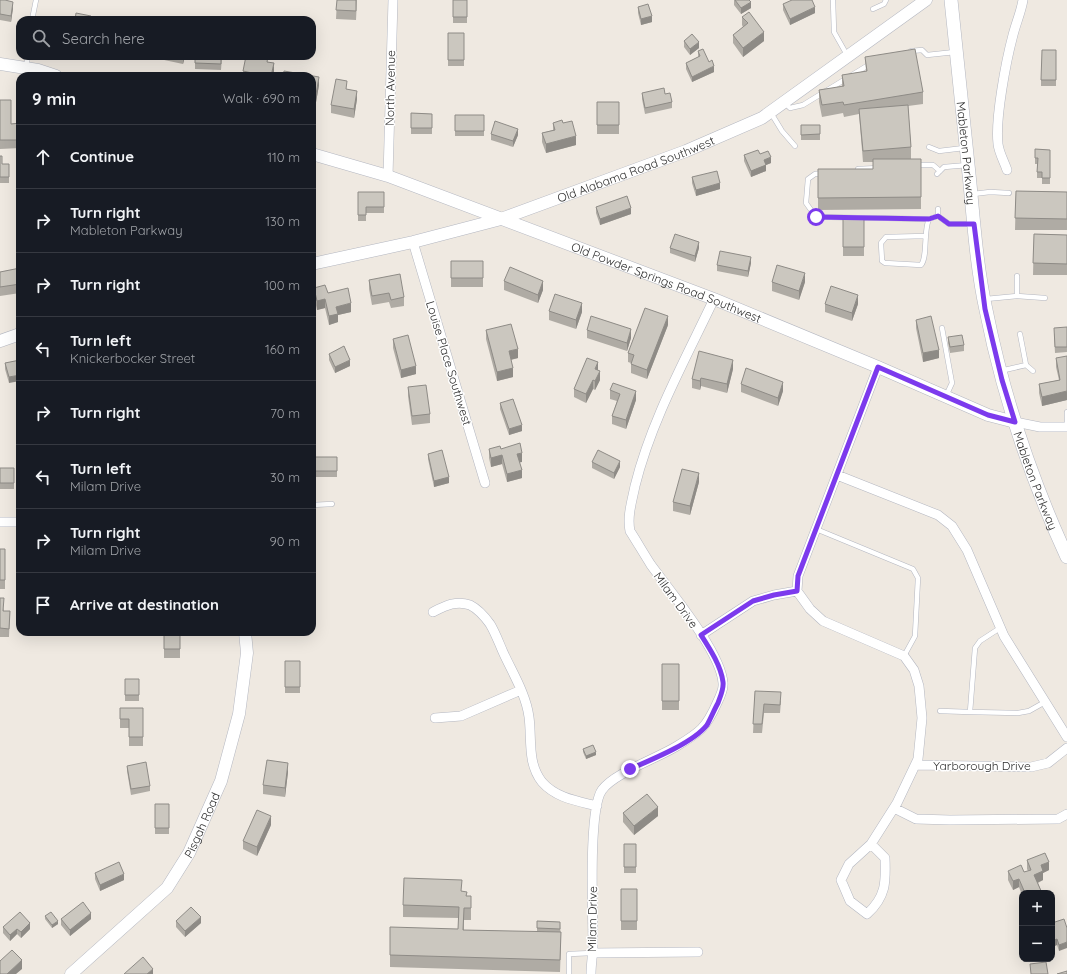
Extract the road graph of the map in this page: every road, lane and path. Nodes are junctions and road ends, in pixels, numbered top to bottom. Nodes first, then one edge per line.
1 (36, 0) edge
2 (393, 0) edge
3 (833, 0) edge
4 (886, 0) edge
5 (926, 0) edge
6 (951, 0) edge
7 (1023, 0) edge
8 (872, 9) dead end
9 (33, 16) edge
10 (906, 51) edge
11 (956, 52) junction
12 (848, 56) junction
13 (30, 60) edge
14 (874, 62) edge
15 (0, 64) edge
16 (34, 72) edge
17 (784, 102) junction
18 (770, 112) junction
19 (795, 146) dead end
20 (930, 147) dead end
21 (966, 148) junction
22 (316, 155) edge
23 (910, 166) edge
24 (968, 166) junction
25 (888, 167) edge
26 (851, 170) edge
27 (1007, 170) dead end
28 (828, 173) edge
29 (388, 176) junction
30 (1010, 193) dead end
31 (971, 194) junction
32 (938, 209) dead end
33 (938, 216) junction
34 (501, 219) junction
35 (929, 219) junction
36 (974, 224) junction
37 (925, 236) junction
38 (412, 242) junction
39 (316, 263) edge
40 (1017, 276) dead end
41 (1017, 296) junction
42 (1045, 298) dead end
43 (984, 299) junction
44 (714, 300) junction
45 (942, 328) dead end
46 (1020, 334) dead end
47 (16, 335) edge
48 (0, 341) edge
49 (1026, 366) junction
50 (878, 367) junction
51 (1000, 371) junction
52 (1033, 371) dead end
53 (946, 397) junction
54 (1067, 412) edge
55 (1015, 422) junction
56 (1067, 426) edge
57 (837, 475) junction
58 (485, 484) dead end
59 (332, 504) dead end
60 (316, 505) edge
61 (0, 522) edge
62 (16, 522) edge
63 (816, 529) junction
64 (1064, 542) edge
65 (1067, 557) edge
66 (797, 591) junction
67 (433, 612) dead end
68 (1000, 628) junction
69 (701, 635) junction
70 (245, 636) edge
71 (904, 656) junction
72 (521, 690) junction
73 (1045, 702) junction
74 (940, 711) dead end
75 (970, 712) junction
76 (435, 718) dead end
77 (1067, 737) edge
78 (1067, 748) edge
79 (916, 765) junction
80 (597, 806) junction
81 (894, 808) junction
82 (1067, 814) edge
83 (871, 844) junction
84 (698, 952) dead end
85 (592, 953) junction
86 (71, 974) edge
87 (569, 974) edge
88 (591, 974) edge

1 - 9 lane
2 - 29 street, North Avenue
3 - 12 lane
4 - 8 lane
5 - 12 street, Old Alabama Road Southwest
6 - 11 main road, Mableton Parkway
7 - 27 street
10 - 11 lane
11 - 21 main road, Mableton Parkway
12 - 17 street, Old Alabama Road Southwest
13 - 16 lane
14 - 17 lane
15 - 16 street
17 - 18 street, Old Alabama Road Southwest
18 - 19 lane
18 - 34 street, Old Alabama Road Southwest
20 - 21 lane
21 - 24 main road, Mableton Parkway
22 - 29 street, Old Powder Springs Road Southwest
23 - 24 lane
24 - 31 main road, Mableton Parkway
25 - 26 lane
28 - 35 lane
29 - 34 street, Old Powder Springs Road Southwest
30 - 31 lane
31 - 36 main road, Mableton Parkway
32 - 33 lane
33 - 35 lane
33 - 36 lane
34 - 38 street, Old Alabama Road Southwest
34 - 44 street, Old Powder Springs Road Southwest
35 - 37 lane
36 - 43 main road, Mableton Parkway
37 - 37 lane
38 - 39 street, Old Alabama Road Southwest
38 - 58 street, Louise Place Southwest
40 - 41 lane
41 - 42 lane
41 - 43 lane
43 - 51 main road, Mableton Parkway
44 - 50 street, Old Powder Springs Road Southwest
44 - 69 street, Milam Drive
45 - 53 lane
46 - 49 lane
47 - 48 street
49 - 51 lane
49 - 52 lane
50 - 53 street, Old Powder Springs Road Southwest
50 - 57 street
51 - 55 main road, Mableton Parkway
53 - 55 street, Old Powder Springs Road Southwest
54 - 56 lane
55 - 56 street
55 - 64 main road, Mableton Parkway
57 - 63 street
57 - 68 street
59 - 60 lane
61 - 62 street
63 - 66 street
63 - 71 lane
64 - 65 main road, Mableton Parkway
66 - 69 street
66 - 71 street
67 - 72 street
68 - 73 street
68 - 75 lane
69 - 80 street, Milam Drive
70 - 86 street, Pisgah Road
71 - 79 street
72 - 76 street
72 - 80 street
73 - 75 lane
73 - 77 street
74 - 75 lane
78 - 79 street, Yarborough Drive
79 - 81 street
80 - 85 street, Milam Drive
81 - 82 street
81 - 83 street
83 - 83 street
84 - 85 street
85 - 87 lane
85 - 88 street, Milam Drive

